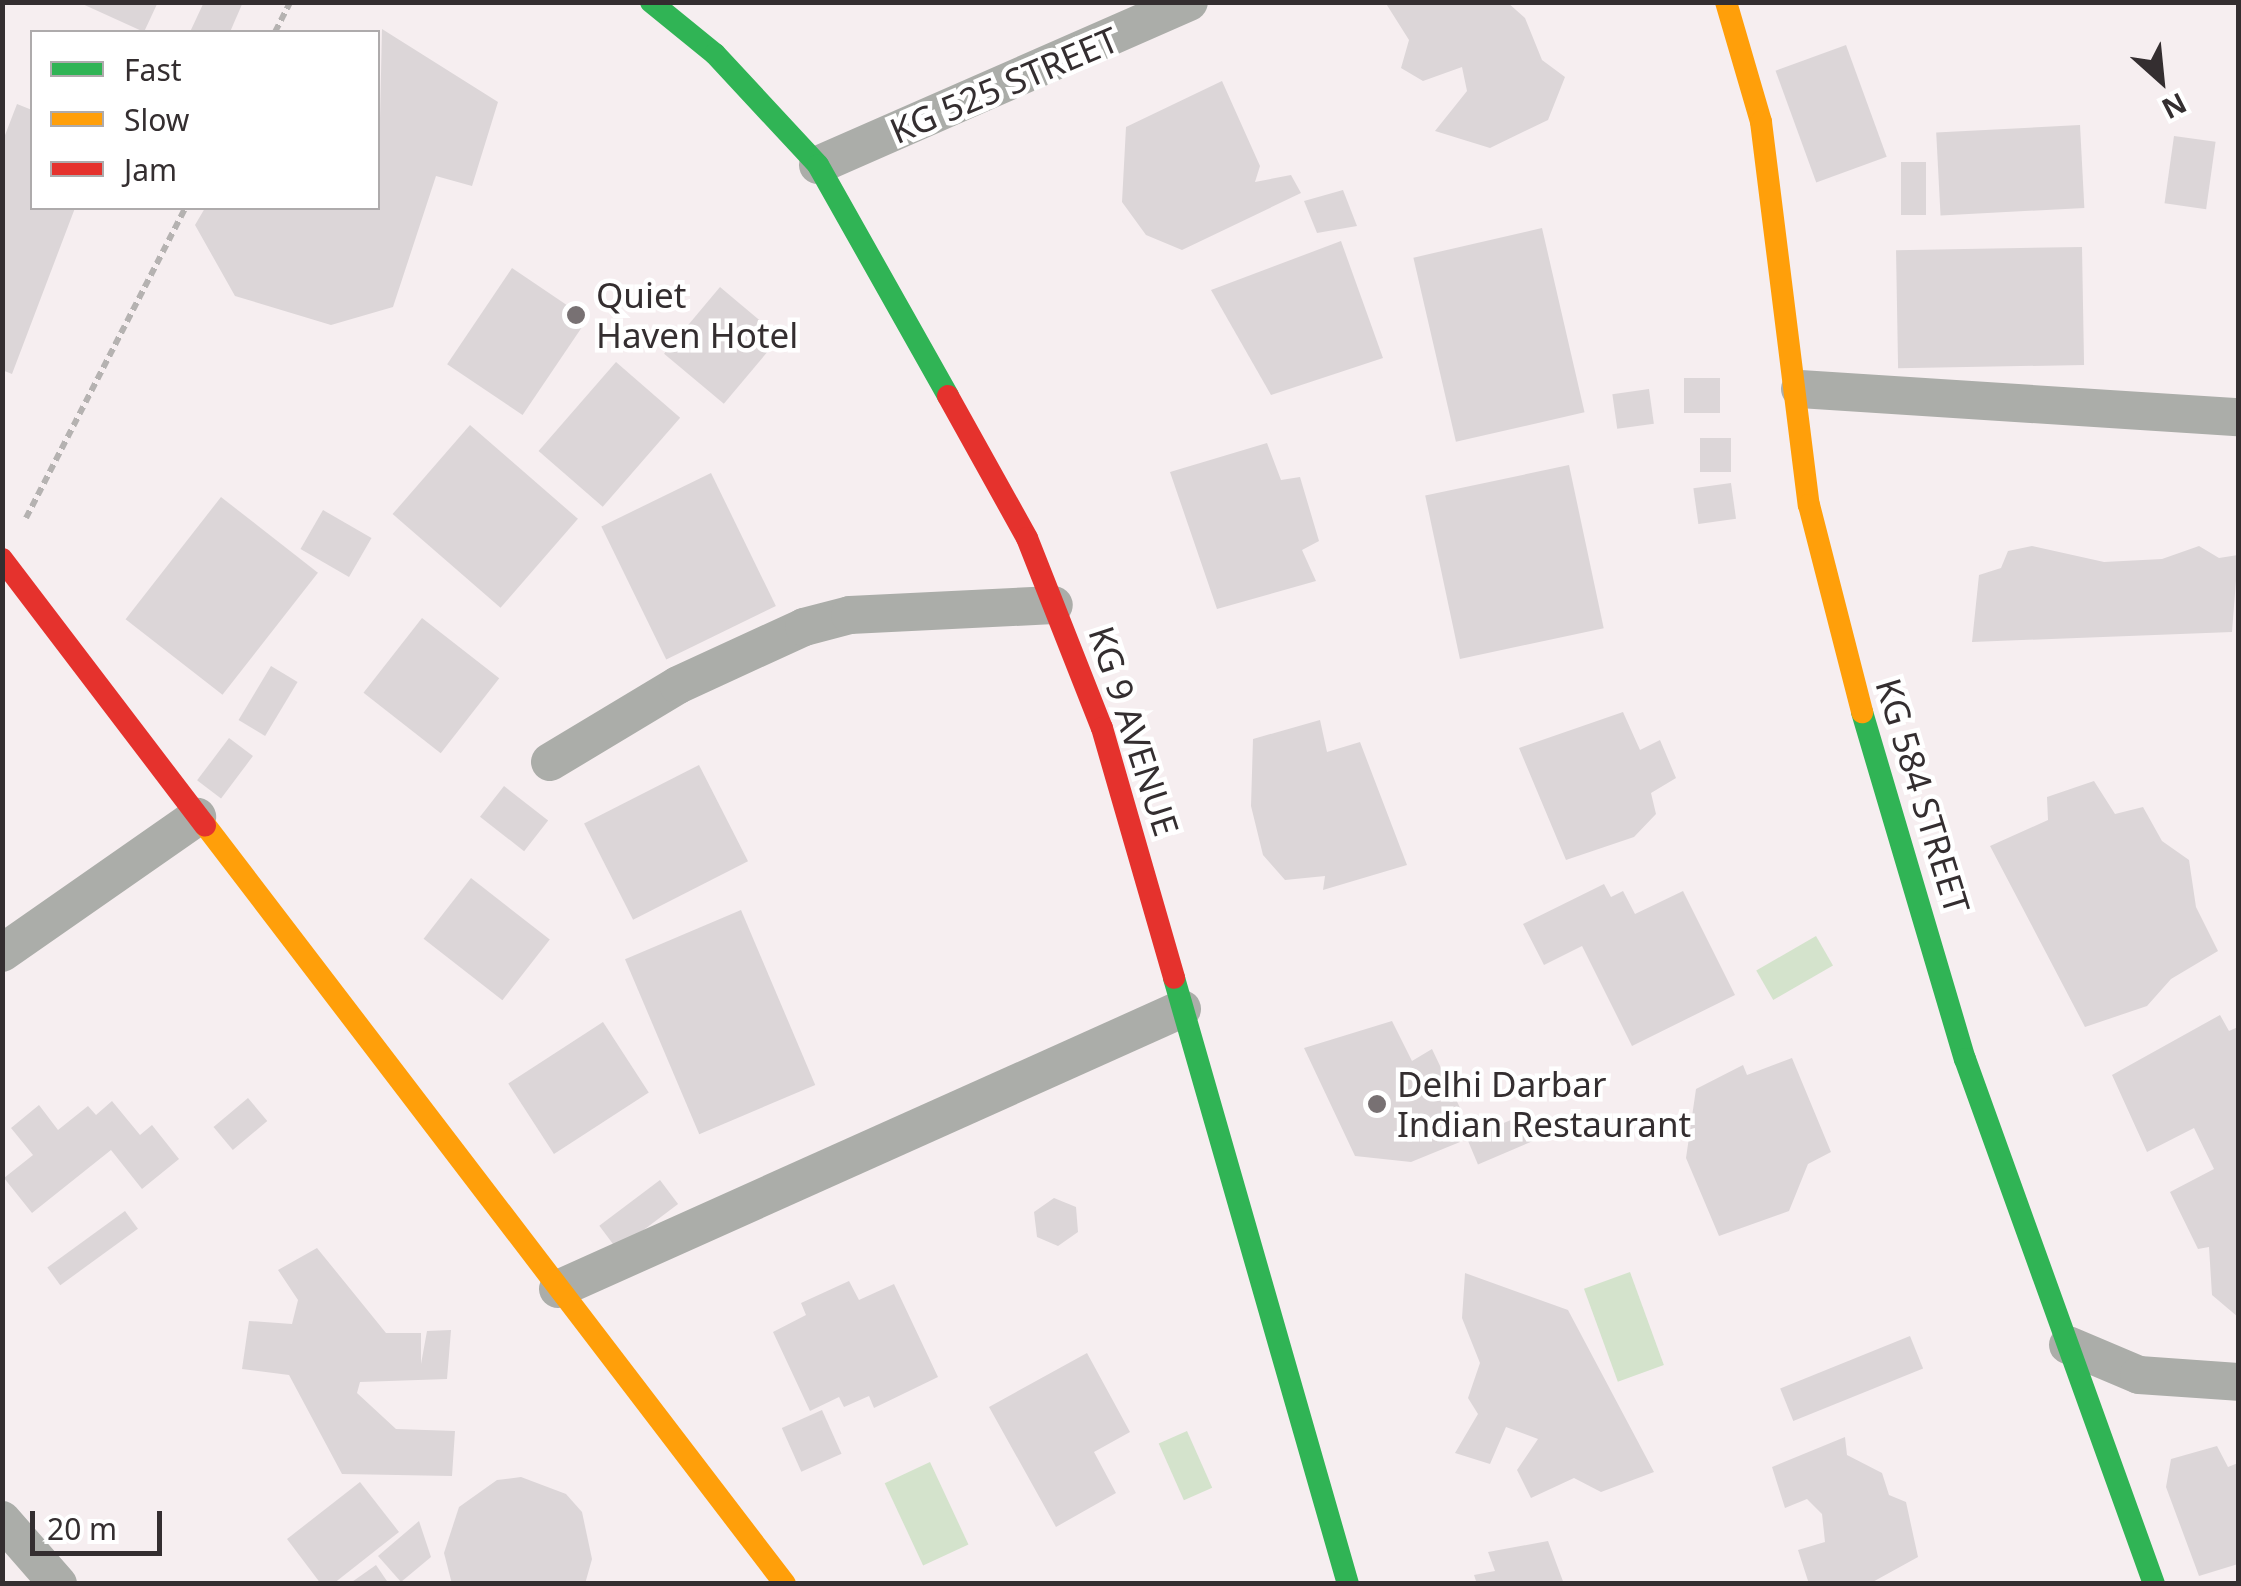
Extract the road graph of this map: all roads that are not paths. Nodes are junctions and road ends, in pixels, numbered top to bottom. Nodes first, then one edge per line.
1 (651, 2) edge
2 (1189, 2) edge
3 (1726, 2) edge
4 (818, 165) junction
5 (1800, 388) junction
6 (2238, 418) edge
7 (3, 560) edge
8 (1054, 605) junction
9 (550, 762) dead end
10 (196, 817) junction
11 (2, 952) edge
12 (1182, 1009) junction
13 (558, 1289) junction
14 (2068, 1345) junction
15 (2238, 1382) edge
16 (2, 1520) edge
17 (58, 1584) edge
18 (785, 1584) edge
19 (1348, 1584) edge
20 (2154, 1584) edge

1 - 4 street, KG 9 AVENUE
2 - 4 street, KG 525 STREET
3 - 5 street, KG 584 STREET
4 - 8 street, KG 9 AVENUE
5 - 6 street
5 - 14 street, KG 584 STREET
7 - 10 street
8 - 9 street
8 - 12 street, KG 9 AVENUE
10 - 11 street
10 - 13 street
12 - 13 street
12 - 19 street, KG 9 AVENUE
13 - 18 street
14 - 15 street
14 - 20 street, KG 584 STREET
16 - 17 street

